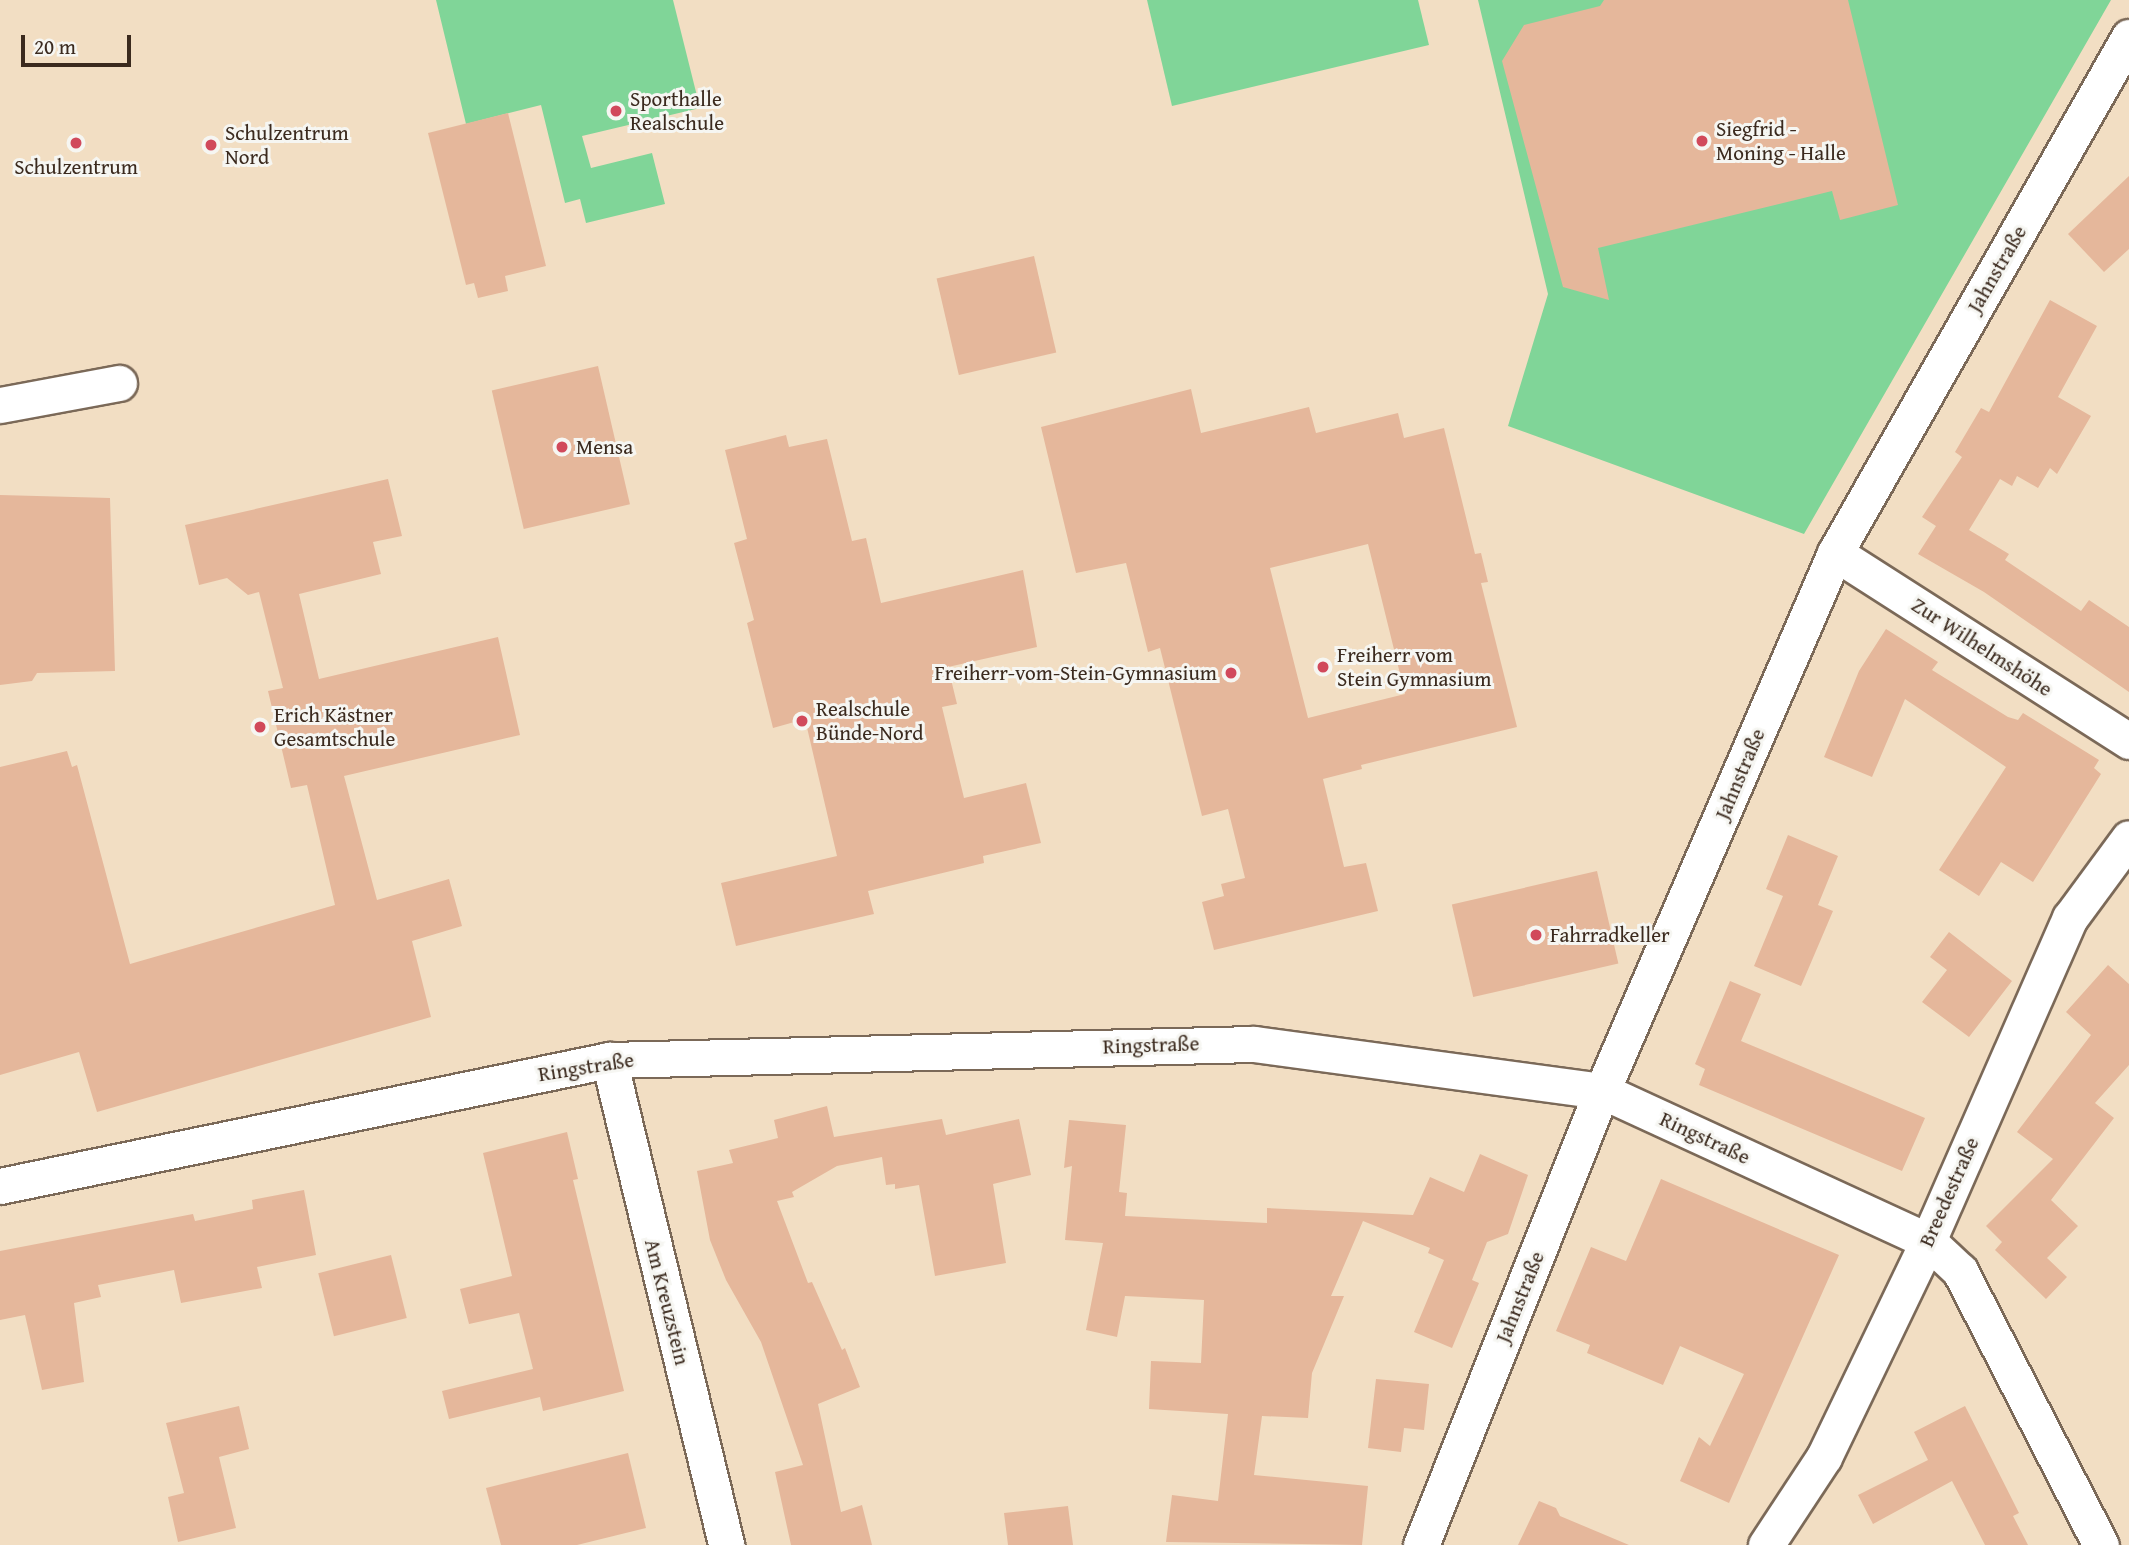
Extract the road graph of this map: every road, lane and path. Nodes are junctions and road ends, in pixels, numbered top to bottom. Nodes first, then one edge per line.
1 (2129, 37) edge
2 (118, 383) dead end
3 (0, 405) edge
4 (1835, 553) junction
5 (2129, 741) edge
6 (2129, 838) edge
7 (609, 1060) junction
8 (1602, 1091) junction
9 (0, 1186) edge
10 (1928, 1241) junction
11 (726, 1545) edge
12 (1421, 1545) edge
13 (1766, 1545) edge
14 (2101, 1545) edge

1 - 4 street, Jahnstraße
2 - 3 street
4 - 5 street, Zur Wilhelmshöhe
4 - 8 street, Jahnstraße
6 - 10 street, Breedestraße
7 - 8 street, Ringstraße
7 - 9 street, Ringstraße
7 - 11 street, Am Kreuzstein
8 - 10 street, Ringstraße
8 - 12 street, Jahnstraße
10 - 13 street, Breedestraße
10 - 14 street, Ringstraße

